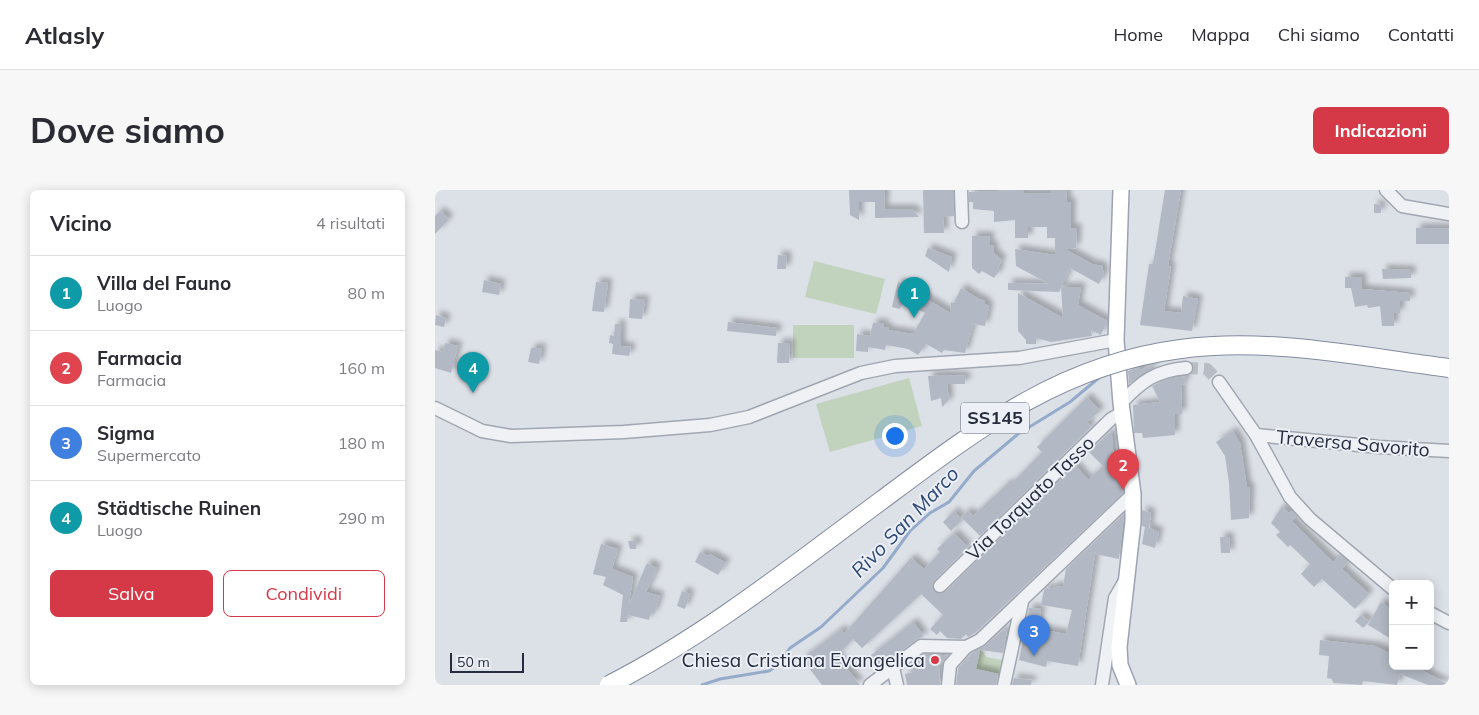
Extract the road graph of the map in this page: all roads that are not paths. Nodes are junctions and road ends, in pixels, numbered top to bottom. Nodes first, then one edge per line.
1 (961, 190) edge
2 (1121, 190) edge
3 (1386, 190) edge
4 (1449, 214) edge
5 (962, 222) dead end
6 (1116, 340) junction
7 (1185, 368) tunnel mouth
8 (1449, 368) edge
9 (1219, 382) tunnel mouth
10 (435, 408) edge
11 (1121, 408) junction
12 (1256, 435) junction
13 (1449, 451) edge
14 (1133, 494) junction
15 (1127, 578) junction
16 (940, 586) dead end
17 (1389, 586) edge
18 (1022, 602) junction
19 (1434, 615) edge
20 (1449, 623) edge
21 (966, 647) junction
22 (893, 668) junction
23 (609, 685) edge
24 (870, 685) edge
25 (897, 685) edge
26 (948, 685) edge
27 (1004, 685) edge
28 (1102, 685) edge
29 (1127, 685) edge

1 - 5 street
2 - 6 main road
3 - 4 street
6 - 10 street
6 - 11 main road
7 - 11 street, Via Torquato Tasso
8 - 23 highway, SS145, bridge
9 - 12 street
11 - 14 main road
11 - 16 street, Via Torquato Tasso
12 - 13 street, Traversa Savorito
12 - 17 street
14 - 15 main road
14 - 18 street
15 - 28 street
15 - 29 main road
18 - 21 street
18 - 27 street
19 - 20 street
21 - 22 street
21 - 26 street
22 - 24 street
22 - 25 street

